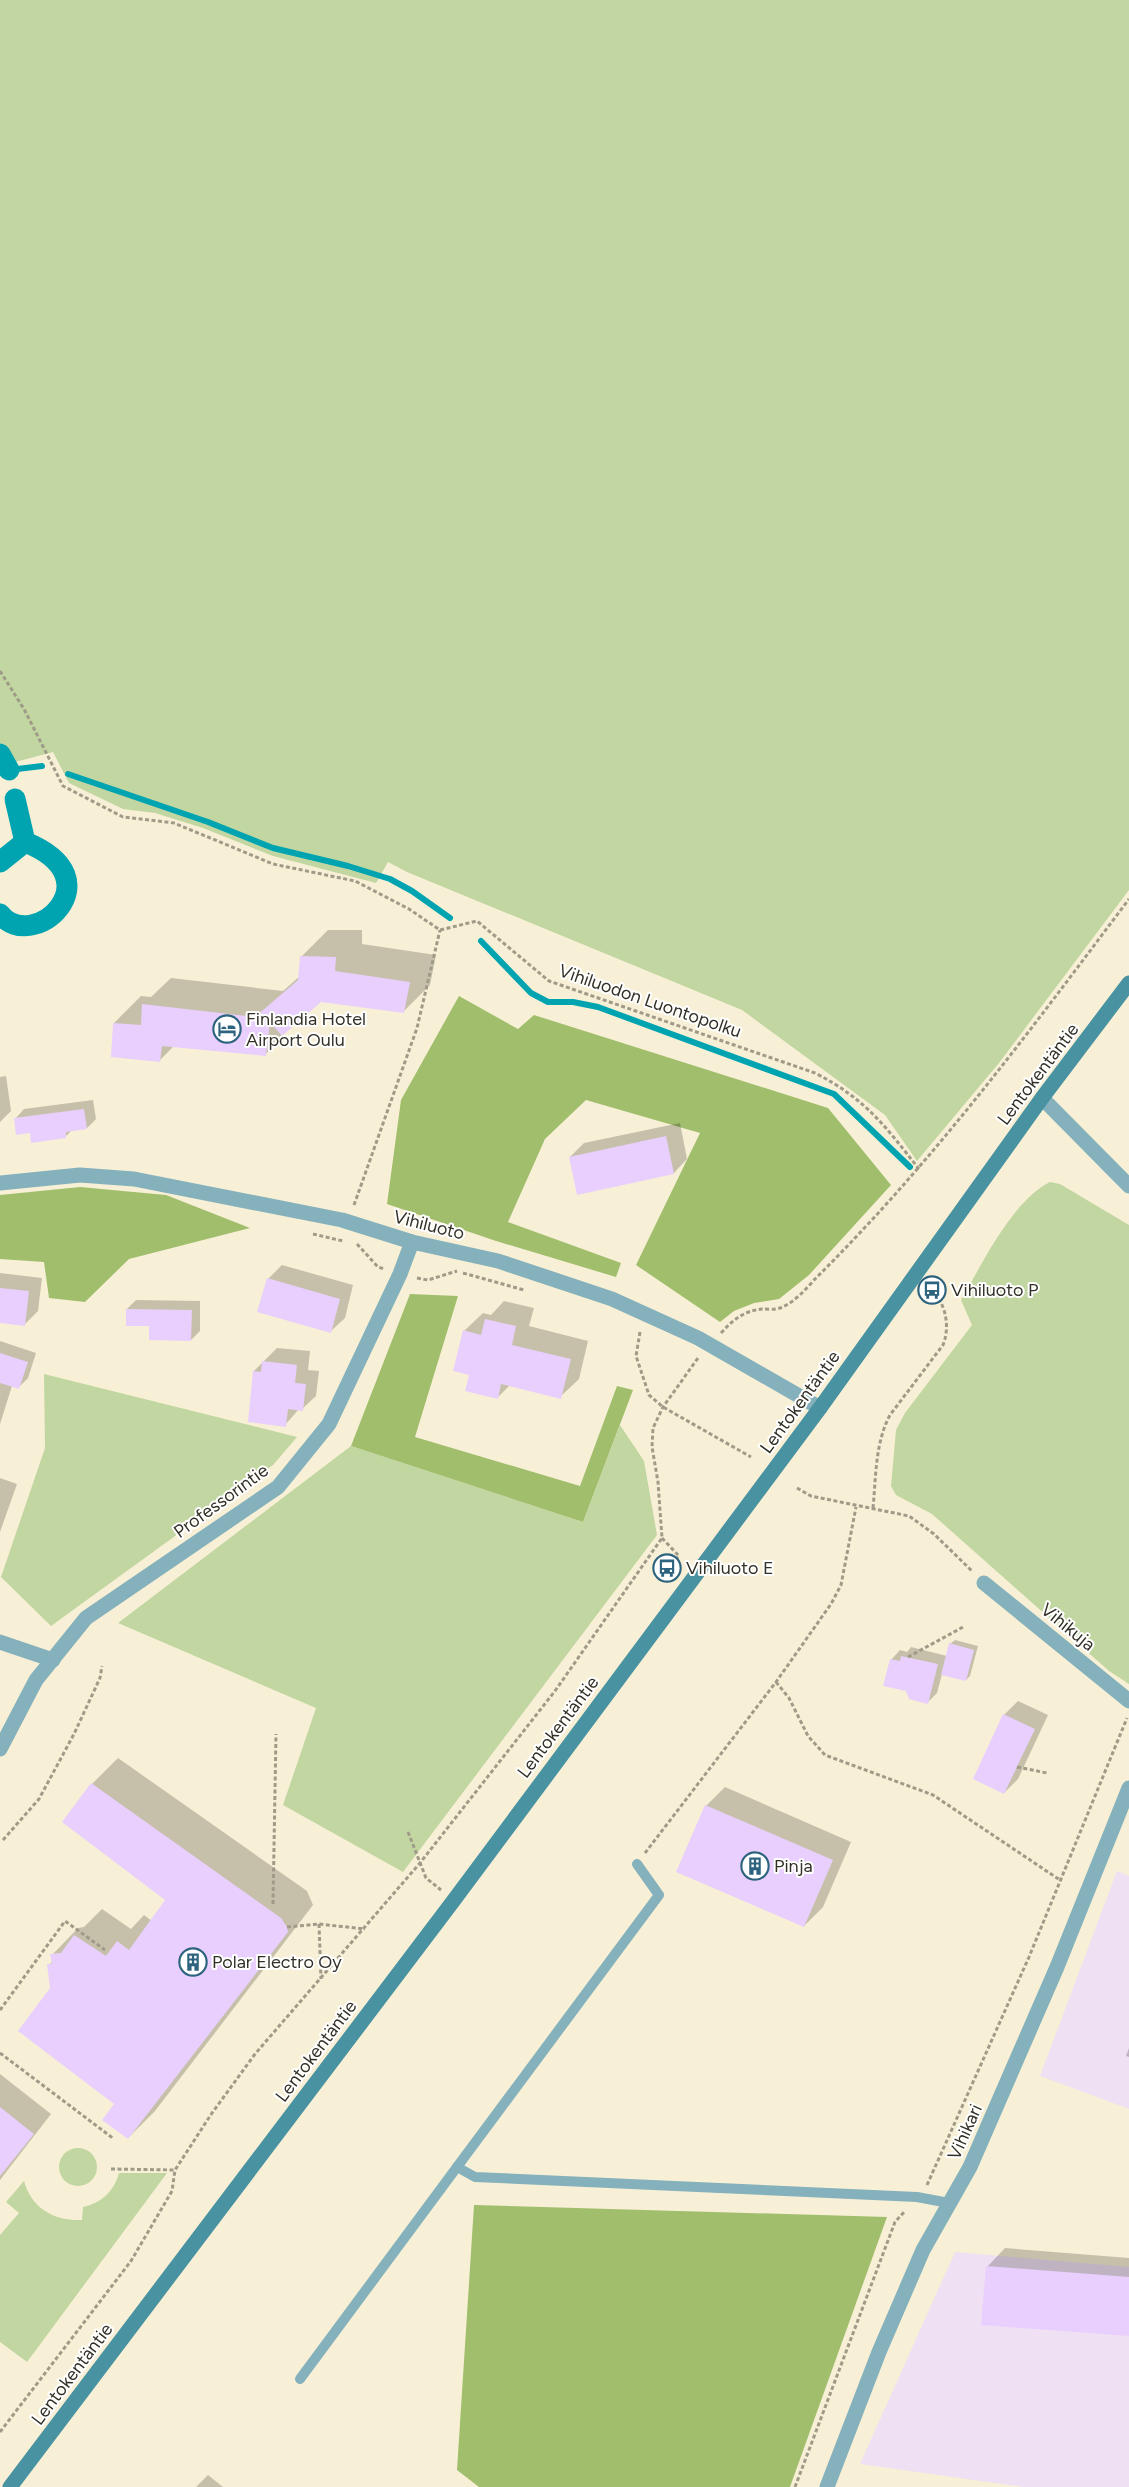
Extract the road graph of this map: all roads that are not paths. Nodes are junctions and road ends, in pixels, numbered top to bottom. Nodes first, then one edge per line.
1 (1129, 983) edge
2 (1042, 1098) junction
3 (0, 1183) edge
4 (1129, 1186) edge
5 (412, 1242) junction
6 (820, 1408) junction
7 (984, 1582) road end
8 (0, 1642) edge
9 (53, 1660) junction
10 (1129, 1701) edge
11 (0, 1749) edge
12 (1129, 1788) edge
13 (637, 1864) road end
14 (457, 2167) junction
15 (949, 2203) junction
16 (300, 2379) dead end
17 (10, 2487) edge
18 (827, 2487) edge

1 - 2 main road, Lentokentäntie
2 - 4 street
2 - 6 main road, Lentokentäntie
3 - 5 street, Vihiluoto
5 - 6 street, Vihiluoto
5 - 9 street, Professorintie
6 - 17 main road, Lentokentäntie
7 - 10 street, Vihikuja
8 - 9 street
9 - 11 street, Professorintie
12 - 15 street, Vihikari
13 - 14 lane
14 - 15 lane
14 - 16 lane
15 - 18 street, Vihikari

